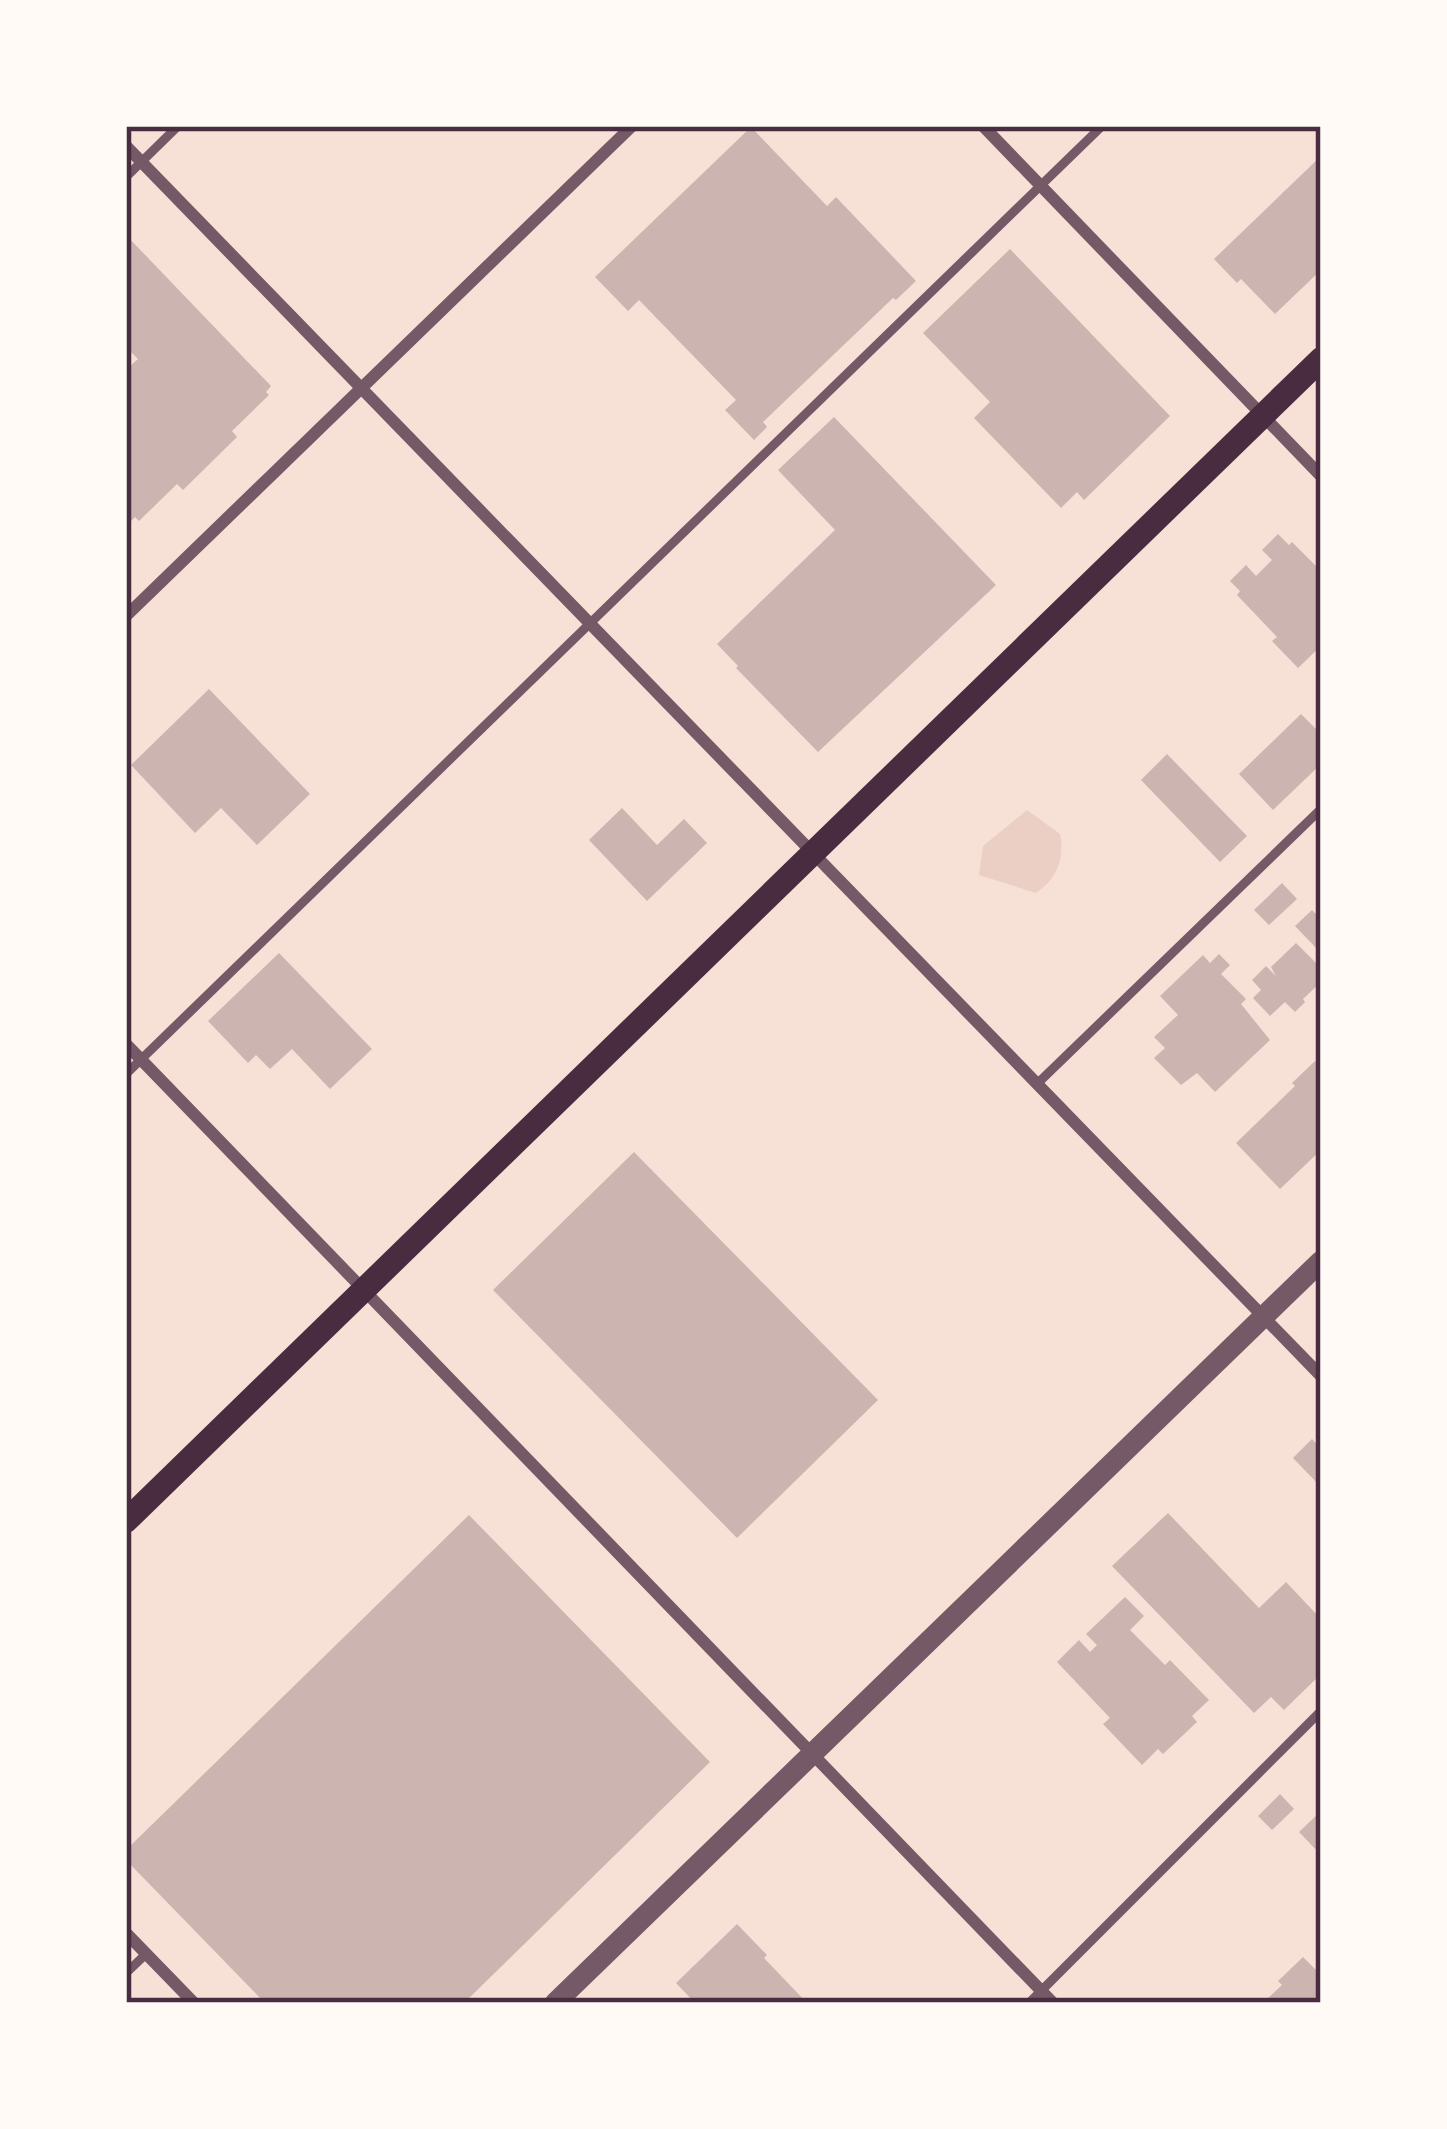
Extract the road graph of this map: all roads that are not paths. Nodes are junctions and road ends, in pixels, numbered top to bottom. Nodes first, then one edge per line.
1 (178, 126) edge
2 (632, 126) edge
3 (983, 126) edge
4 (1102, 126) edge
5 (126, 146) edge
6 (142, 162) junction
7 (126, 177) edge
8 (1040, 185) junction
9 (1321, 359) edge
10 (362, 388) junction
11 (1262, 416) junction
12 (1321, 476) edge
13 (126, 616) edge
14 (589, 622) junction
15 (1321, 809) edge
16 (814, 854) junction
17 (126, 1044) edge
18 (141, 1059) junction
19 (126, 1074) edge
20 (1038, 1083) junction
21 (1321, 1262) edge
22 (364, 1290) junction
23 (1264, 1317) junction
24 (1321, 1376) edge
25 (126, 1521) edge
26 (1321, 1711) edge
27 (812, 1754) junction
28 (126, 1933) edge
29 (146, 1954) junction
30 (126, 1973) edge
31 (1041, 1990) junction
32 (194, 2003) edge
33 (555, 2003) edge
34 (1028, 2003) edge
35 (1053, 2003) edge

1 - 6 lane
2 - 10 street
3 - 8 street
4 - 8 lane
5 - 6 street
6 - 7 lane
6 - 10 street
8 - 11 street
8 - 14 lane
9 - 11 main road
10 - 13 street
10 - 14 street
11 - 12 street
11 - 16 main road
14 - 16 street
14 - 18 lane
15 - 20 lane
16 - 20 street
16 - 22 main road
17 - 18 street
18 - 19 lane
18 - 22 street
20 - 23 street
21 - 23 street
22 - 25 main road
22 - 27 street
23 - 24 street
23 - 27 street
26 - 31 lane
27 - 31 street
27 - 33 street
28 - 29 street
29 - 30 lane
29 - 32 street
31 - 34 lane
31 - 35 street

